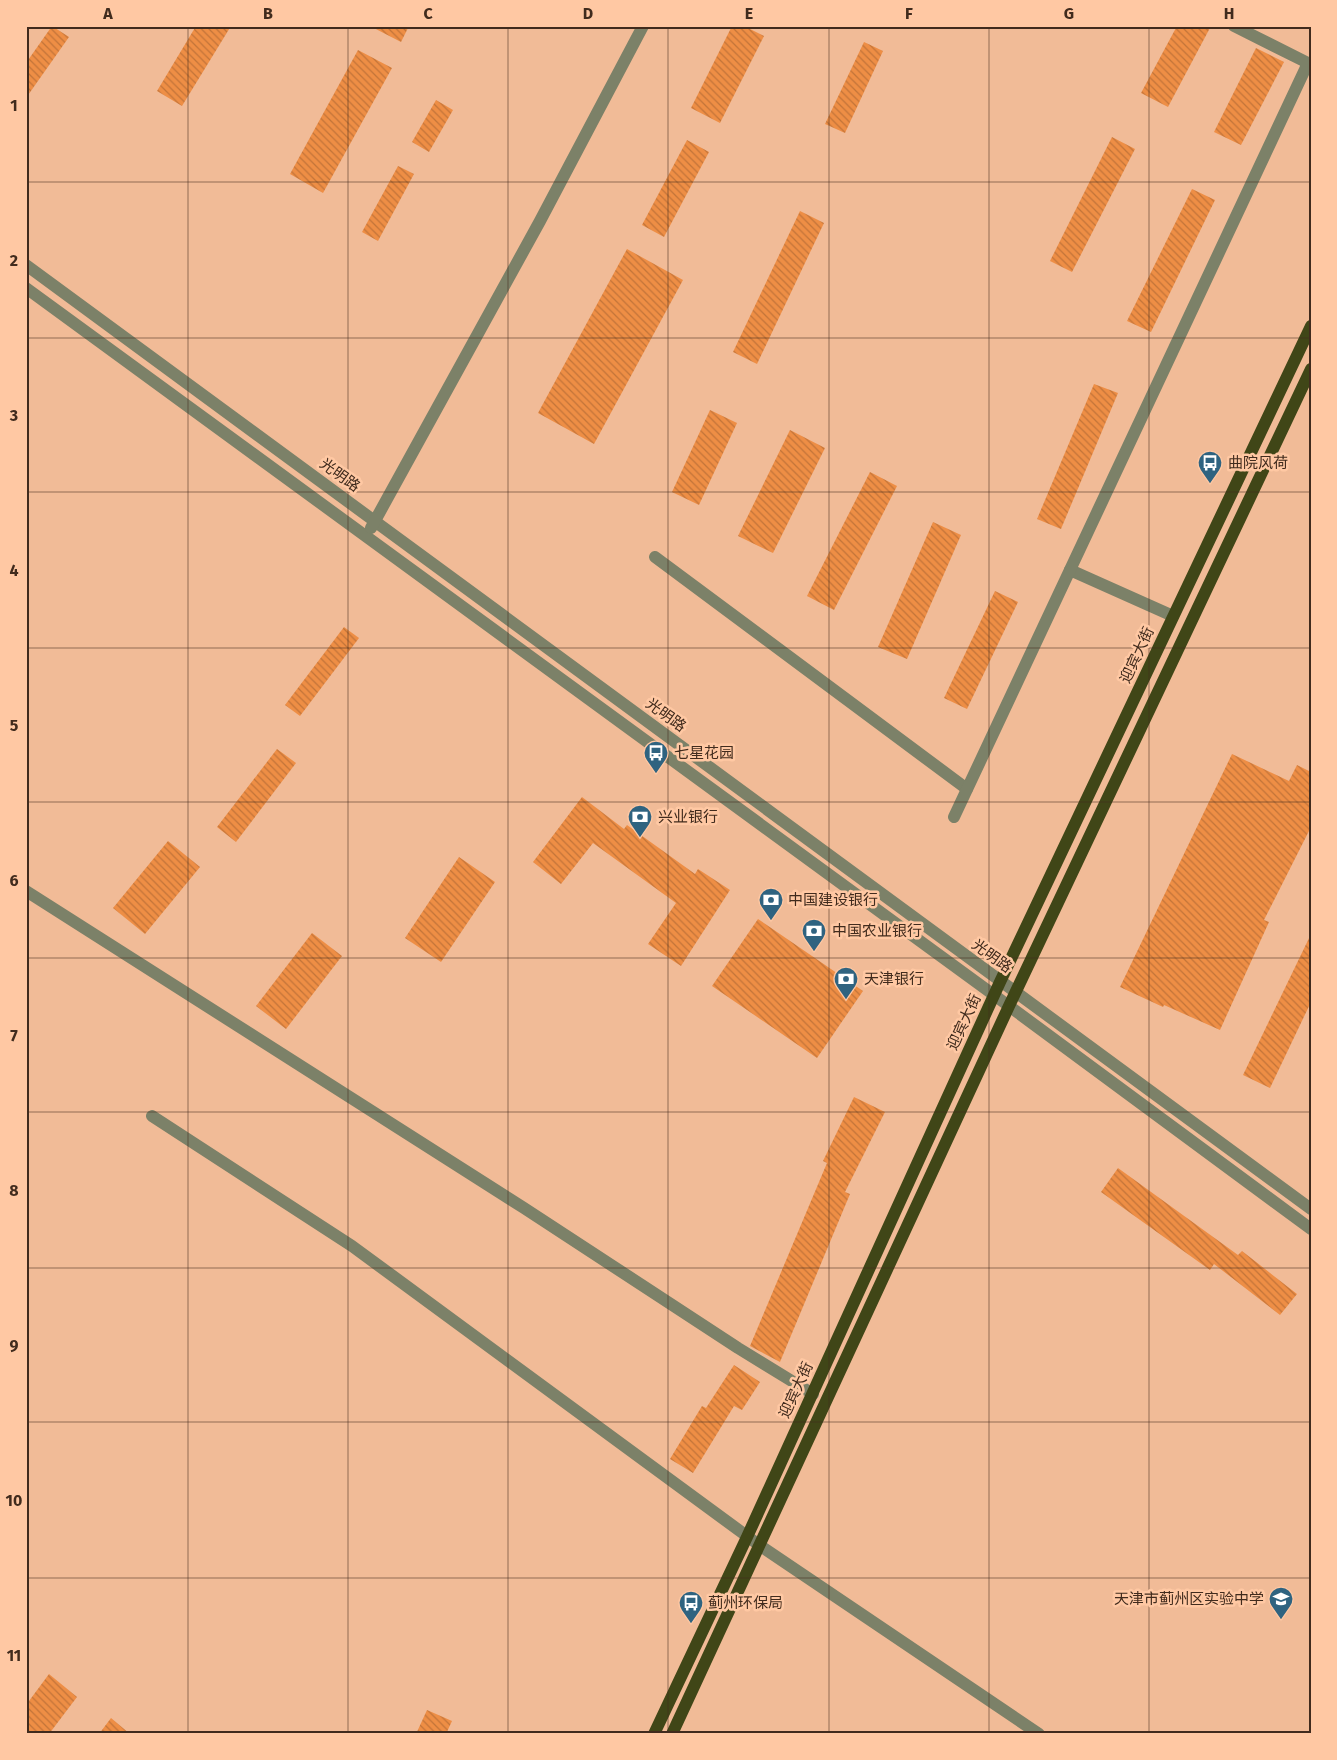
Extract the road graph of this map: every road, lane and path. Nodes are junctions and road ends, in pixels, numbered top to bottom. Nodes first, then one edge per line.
1 (643, 26) edge
2 (1234, 26) edge
3 (26, 265) edge
4 (26, 288) edge
5 (1311, 326) edge
6 (1311, 369) edge
7 (376, 521) junction
8 (366, 537) junction
9 (655, 557) dead end
10 (1070, 570) junction
11 (1173, 616) junction
12 (967, 789) junction
13 (954, 817) dead end
14 (26, 891) edge
15 (1000, 982) junction
16 (1015, 993) junction
17 (994, 995) junction
18 (1009, 1006) junction
19 (152, 1116) dead end
20 (1311, 1209) edge
21 (1311, 1229) edge
22 (812, 1394) junction
23 (747, 1537) junction
24 (760, 1546) junction
25 (654, 1734) edge
26 (672, 1734) edge
27 (1038, 1734) edge

1 - 7 street
2 - 10 street
3 - 7 street, 光明路
4 - 8 street, 光明路
5 - 11 main road, 迎宾大街
6 - 16 main road
7 - 8 street
7 - 15 street, 光明路
8 - 17 street, 光明路
9 - 12 street
10 - 11 street
10 - 12 street
11 - 15 main road, 迎宾大街
12 - 13 street
14 - 22 street
15 - 16 street, 光明路
15 - 17 main road, 迎宾大街
16 - 18 main road
16 - 20 street, 光明路
17 - 18 street, 光明路
17 - 22 main road, 迎宾大街
18 - 21 street, 光明路
18 - 24 main road
19 - 23 street
22 - 23 main road, 迎宾大街
23 - 24 street
23 - 25 main road, 迎宾大街
24 - 26 main road
24 - 27 street

